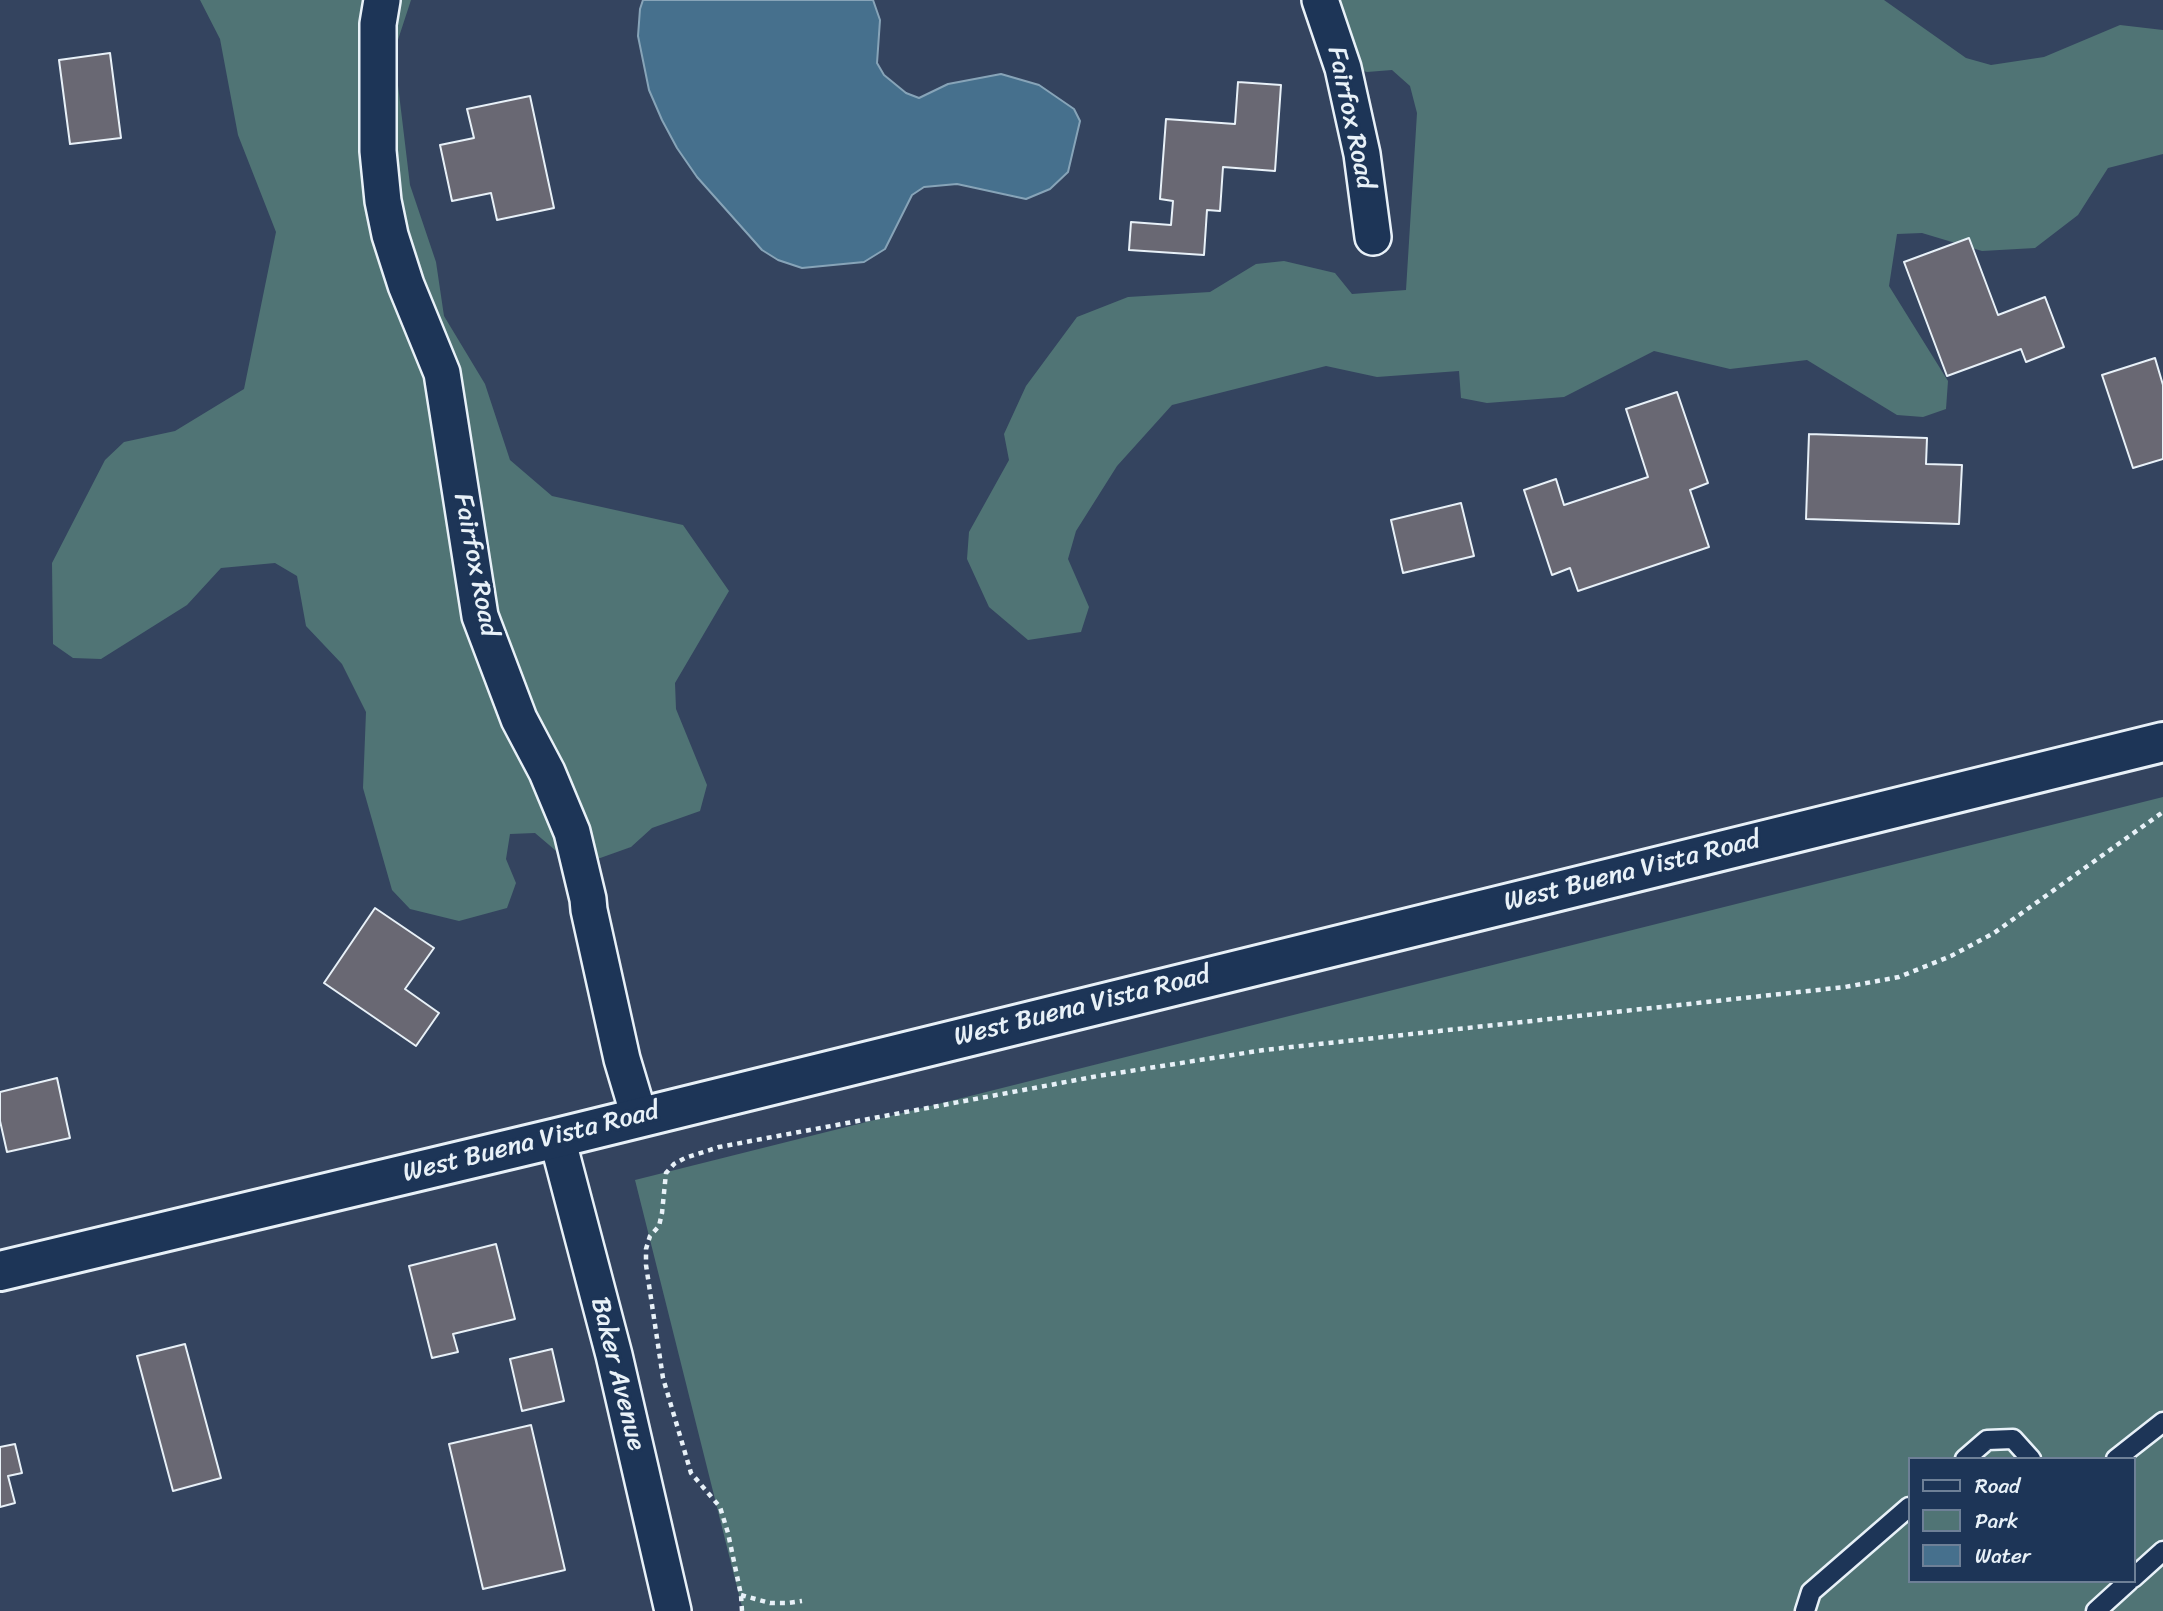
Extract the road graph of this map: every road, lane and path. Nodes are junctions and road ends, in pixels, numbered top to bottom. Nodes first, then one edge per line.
1 (382, 0) edge
2 (1320, 0) edge
3 (1373, 237) dead end
4 (2163, 742) edge
5 (2163, 812) edge
6 (639, 1116) junction
7 (557, 1138) junction
8 (0, 1271) edge
9 (2163, 1422) edge
10 (1967, 1457) edge
11 (2029, 1457) edge
12 (2119, 1457) edge
13 (1908, 1508) edge
14 (2163, 1551) edge
15 (2135, 1576) edge
16 (2127, 1583) edge
17 (741, 1595) junction
18 (802, 1601) dead end
19 (673, 1611) edge
20 (742, 1611) edge
21 (1805, 1611) edge
22 (2096, 1611) edge

1 - 6 street, Fairfox Road
2 - 3 street, Fairfox Road
4 - 6 street, West Buena Vista Road
5 - 17 path
6 - 7 street, West Buena Vista Road
7 - 8 street, West Buena Vista Road
7 - 19 street, Baker Avenue
9 - 12 lane
10 - 11 lane
13 - 21 lane
14 - 15 lane
16 - 22 lane
17 - 18 path
17 - 20 path

